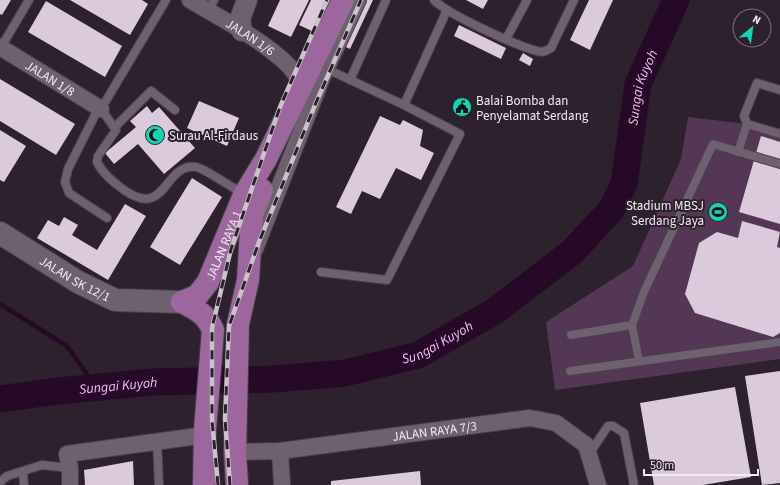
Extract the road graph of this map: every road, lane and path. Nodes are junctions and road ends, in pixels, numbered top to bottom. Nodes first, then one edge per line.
1 (29, 0) edge
2 (166, 0) edge
3 (190, 0) edge
4 (246, 0) edge
5 (343, 0) edge
6 (358, 0) edge
7 (386, 0) edge
8 (434, 0) edge
9 (527, 0) edge
10 (574, 0) edge
11 (211, 5) edge
12 (447, 10) junction
13 (242, 31) junction
14 (506, 39) junction
15 (0, 48) edge
16 (327, 69) junction
17 (350, 80) junction
18 (303, 85) junction
19 (780, 90) edge
20 (404, 105) junction
21 (100, 108) junction
22 (175, 110) dead end
23 (747, 124) junction
24 (115, 127) junction
25 (780, 134) edge
26 (738, 152) junction
27 (266, 159) junction
28 (780, 164) edge
29 (244, 195) junction
30 (107, 218) dead end
31 (0, 233) edge
32 (321, 272) dead end
33 (248, 280) junction
34 (182, 302) junction
35 (632, 325) junction
36 (571, 335) dead end
37 (780, 342) edge
38 (639, 361) junction
39 (570, 371) dead end
40 (205, 432) junction
41 (157, 441) junction
42 (235, 442) junction
43 (280, 450) junction
44 (589, 454) junction
45 (70, 468) junction
46 (23, 473) junction
47 (0, 482) edge
48 (24, 485) edge
49 (70, 485) edge
50 (159, 485) edge
51 (204, 485) edge
52 (237, 485) edge
53 (282, 485) edge
54 (598, 485) edge
55 (634, 485) edge

1 - 15 lane
2 - 21 lane
3 - 11 street, JALAN 1/6
4 - 13 street
5 - 18 main road, JALAN RAYA 1
6 - 16 street
7 - 17 lane
8 - 12 lane
9 - 14 lane
10 - 14 lane
11 - 13 street, JALAN 1/6
12 - 14 lane
12 - 20 lane
13 - 18 street, JALAN 1/6
15 - 21 street, JALAN 1/8
16 - 17 lane
16 - 33 street
17 - 20 lane
18 - 27 main road, JALAN RAYA 1
19 - 23 lane
20 - 32 lane
21 - 24 lane
21 - 30 lane
22 - 24 lane
23 - 25 lane
23 - 26 lane
24 - 29 lane
26 - 28 lane
26 - 35 lane
27 - 29 main road, JALAN RAYA 1
27 - 33 main road
29 - 34 main road, JALAN RAYA 1
31 - 34 main road, JALAN SK 12/1
33 - 42 main road
34 - 40 main road
35 - 36 lane
35 - 38 lane
37 - 38 lane
38 - 39 lane
40 - 41 street
40 - 51 main road
41 - 45 street
41 - 50 lane
42 - 43 street, JALAN RAYA 7/3
42 - 52 main road
43 - 44 street, JALAN RAYA 7/3
43 - 53 street
44 - 54 street, JALAN RAYA 7/3
44 - 55 lane
45 - 46 lane
45 - 49 street
46 - 47 lane
46 - 48 lane

